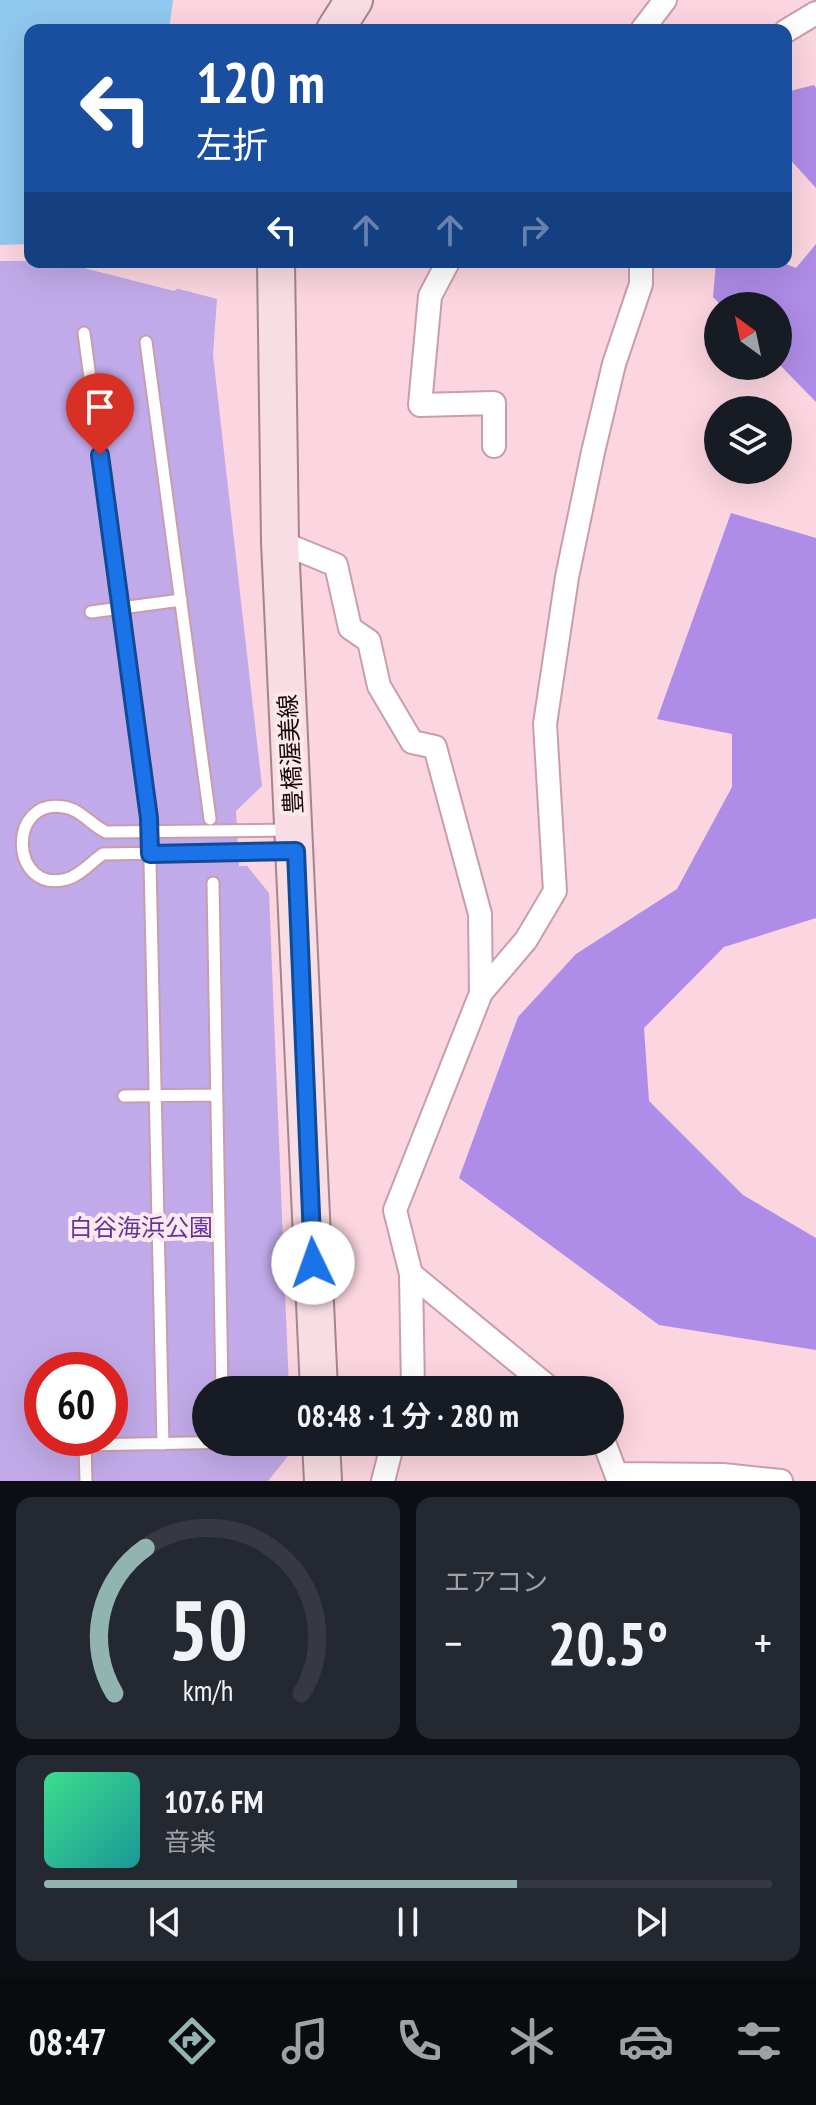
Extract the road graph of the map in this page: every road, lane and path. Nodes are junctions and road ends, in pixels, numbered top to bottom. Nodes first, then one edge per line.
1 (354, 0) edge
2 (665, 0) edge
3 (816, 13) edge
4 (339, 24) edge
5 (647, 24) edge
6 (792, 27) edge
7 (276, 268) edge
8 (445, 268) edge
9 (641, 268) edge
10 (84, 333) dead end
11 (146, 342) dead end
12 (494, 446) dead end
13 (280, 542) junction
14 (181, 600) junction
15 (121, 608) junction
16 (91, 612) dead end
17 (210, 819) dead end
18 (149, 831) junction
19 (295, 840) junction
20 (150, 854) junction
21 (213, 883) dead end
22 (481, 993) junction
23 (217, 1095) junction
24 (124, 1096) dead end
25 (155, 1096) junction
26 (411, 1274) junction
27 (222, 1376) edge
28 (318, 1376) edge
29 (413, 1376) edge
30 (535, 1376) edge
31 (192, 1443) edge
32 (163, 1444) junction
33 (322, 1456) edge
34 (389, 1456) edge
35 (609, 1456) edge
36 (86, 1481) edge
37 (323, 1481) edge
38 (383, 1481) edge
39 (781, 1481) edge

1 - 4 main road
2 - 5 street
3 - 6 street
7 - 13 main road, 豊橋渥美線
8 - 12 street
9 - 22 street
10 - 15 lane
11 - 14 lane
13 - 19 main road, 豊橋渥美線
13 - 22 street
14 - 15 lane
14 - 17 lane
15 - 16 lane
15 - 18 lane
18 - 19 lane
18 - 20 lane
18 - 20 lane
19 - 20 lane
19 - 28 main road, 豊橋渥美線
20 - 25 lane
21 - 23 lane
22 - 26 street
23 - 25 lane
23 - 27 lane
24 - 25 lane
25 - 32 lane
26 - 29 street
26 - 30 street
31 - 32 lane
32 - 36 lane
33 - 37 main road
34 - 38 street
35 - 39 street

